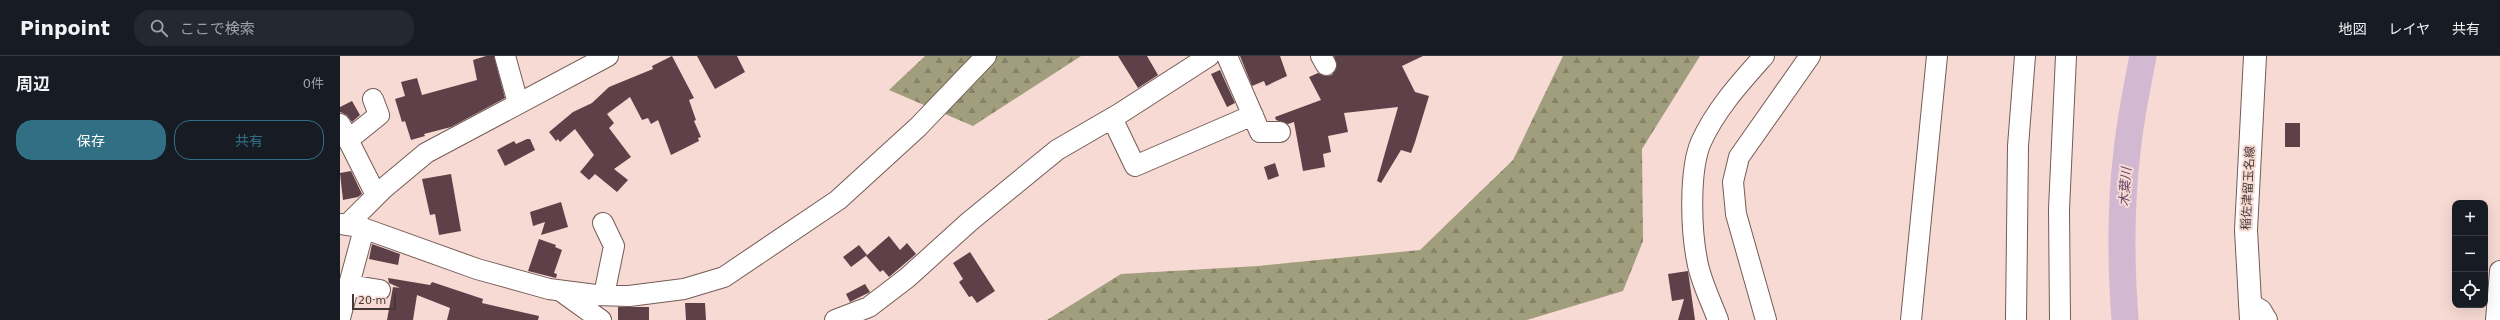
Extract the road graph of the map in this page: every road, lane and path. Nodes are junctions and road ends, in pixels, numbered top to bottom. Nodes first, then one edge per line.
1 (505, 56) edge
2 (608, 56) edge
3 (986, 56) edge
4 (1209, 56) edge
5 (1227, 56) edge
6 (1764, 56) edge
7 (1810, 56) edge
8 (1937, 56) edge
9 (2025, 56) edge
10 (2066, 56) edge
11 (2255, 56) edge
12 (373, 99) dead end
13 (518, 103) junction
14 (1253, 115) junction
15 (1112, 118) junction
16 (344, 132) edge
17 (1280, 132) dead end
18 (376, 195) junction
19 (603, 222) dead end
20 (350, 226) edge
21 (2500, 271) edge
22 (349, 285) junction
23 (380, 290) dead end
24 (559, 290) junction
25 (604, 295) junction
26 (2250, 312) edge
27 (340, 318) edge
28 (601, 320) edge
29 (835, 320) edge
30 (1718, 320) edge
31 (1766, 320) edge
32 (1911, 320) edge
33 (2016, 320) edge
34 (2060, 320) edge
35 (2267, 320) edge
36 (2496, 320) edge

1 - 13 street
2 - 13 street
3 - 25 street
4 - 15 street
5 - 14 street
6 - 30 street
7 - 31 street
8 - 32 street
9 - 33 street
10 - 34 street
11 - 26 main road, 稲佐津留玉名線
12 - 16 street
13 - 18 street
14 - 15 street
14 - 17 street
15 - 29 street
16 - 18 street
18 - 20 street
19 - 25 street
20 - 22 street
20 - 24 street
21 - 36 street
22 - 23 street
22 - 27 street
24 - 25 street
24 - 28 street
26 - 35 street

